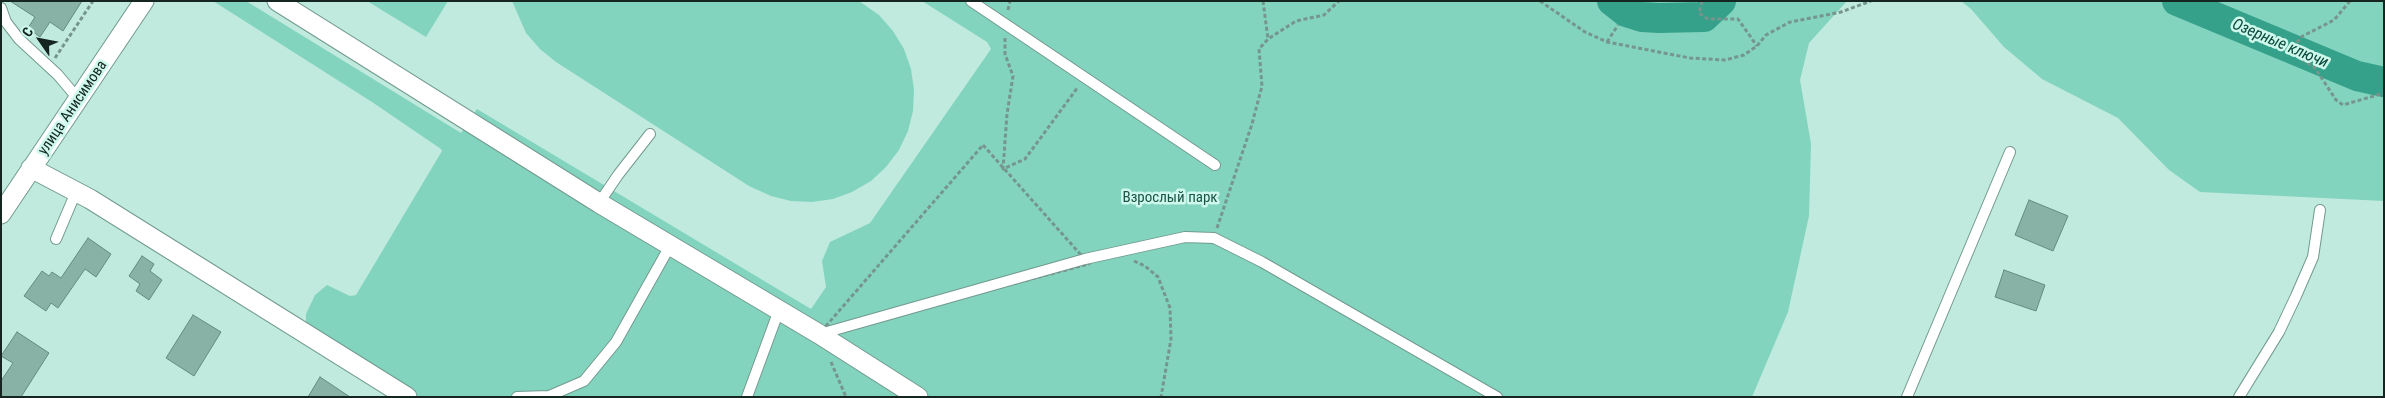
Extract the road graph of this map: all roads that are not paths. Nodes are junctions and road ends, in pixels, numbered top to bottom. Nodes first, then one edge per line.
1 (144, 1) edge
2 (277, 1) edge
3 (972, 1) edge
4 (1, 8) edge
5 (79, 100) junction
6 (650, 134) dead end
7 (2010, 152) dead end
8 (1215, 165) dead end
9 (31, 168) junction
10 (76, 192) junction
11 (600, 203) junction
12 (2320, 210) dead end
13 (1, 214) edge
14 (56, 239) dead end
15 (670, 246) junction
16 (779, 310) junction
17 (821, 338) junction
18 (408, 397) edge
19 (517, 397) edge
20 (747, 397) edge
21 (918, 397) edge
22 (1497, 397) edge
23 (1907, 397) edge
24 (2239, 397) edge

1 - 5 street, улица Анисимова
2 - 11 street
3 - 8 lane
4 - 5 lane
5 - 9 street, улица Анисимова
6 - 11 lane
7 - 23 lane
9 - 10 street
9 - 13 street, улица Анисимова
10 - 14 lane
10 - 18 street
11 - 15 street
12 - 24 lane
15 - 16 street
15 - 19 lane
16 - 17 street
16 - 20 lane
17 - 21 street
17 - 22 lane

